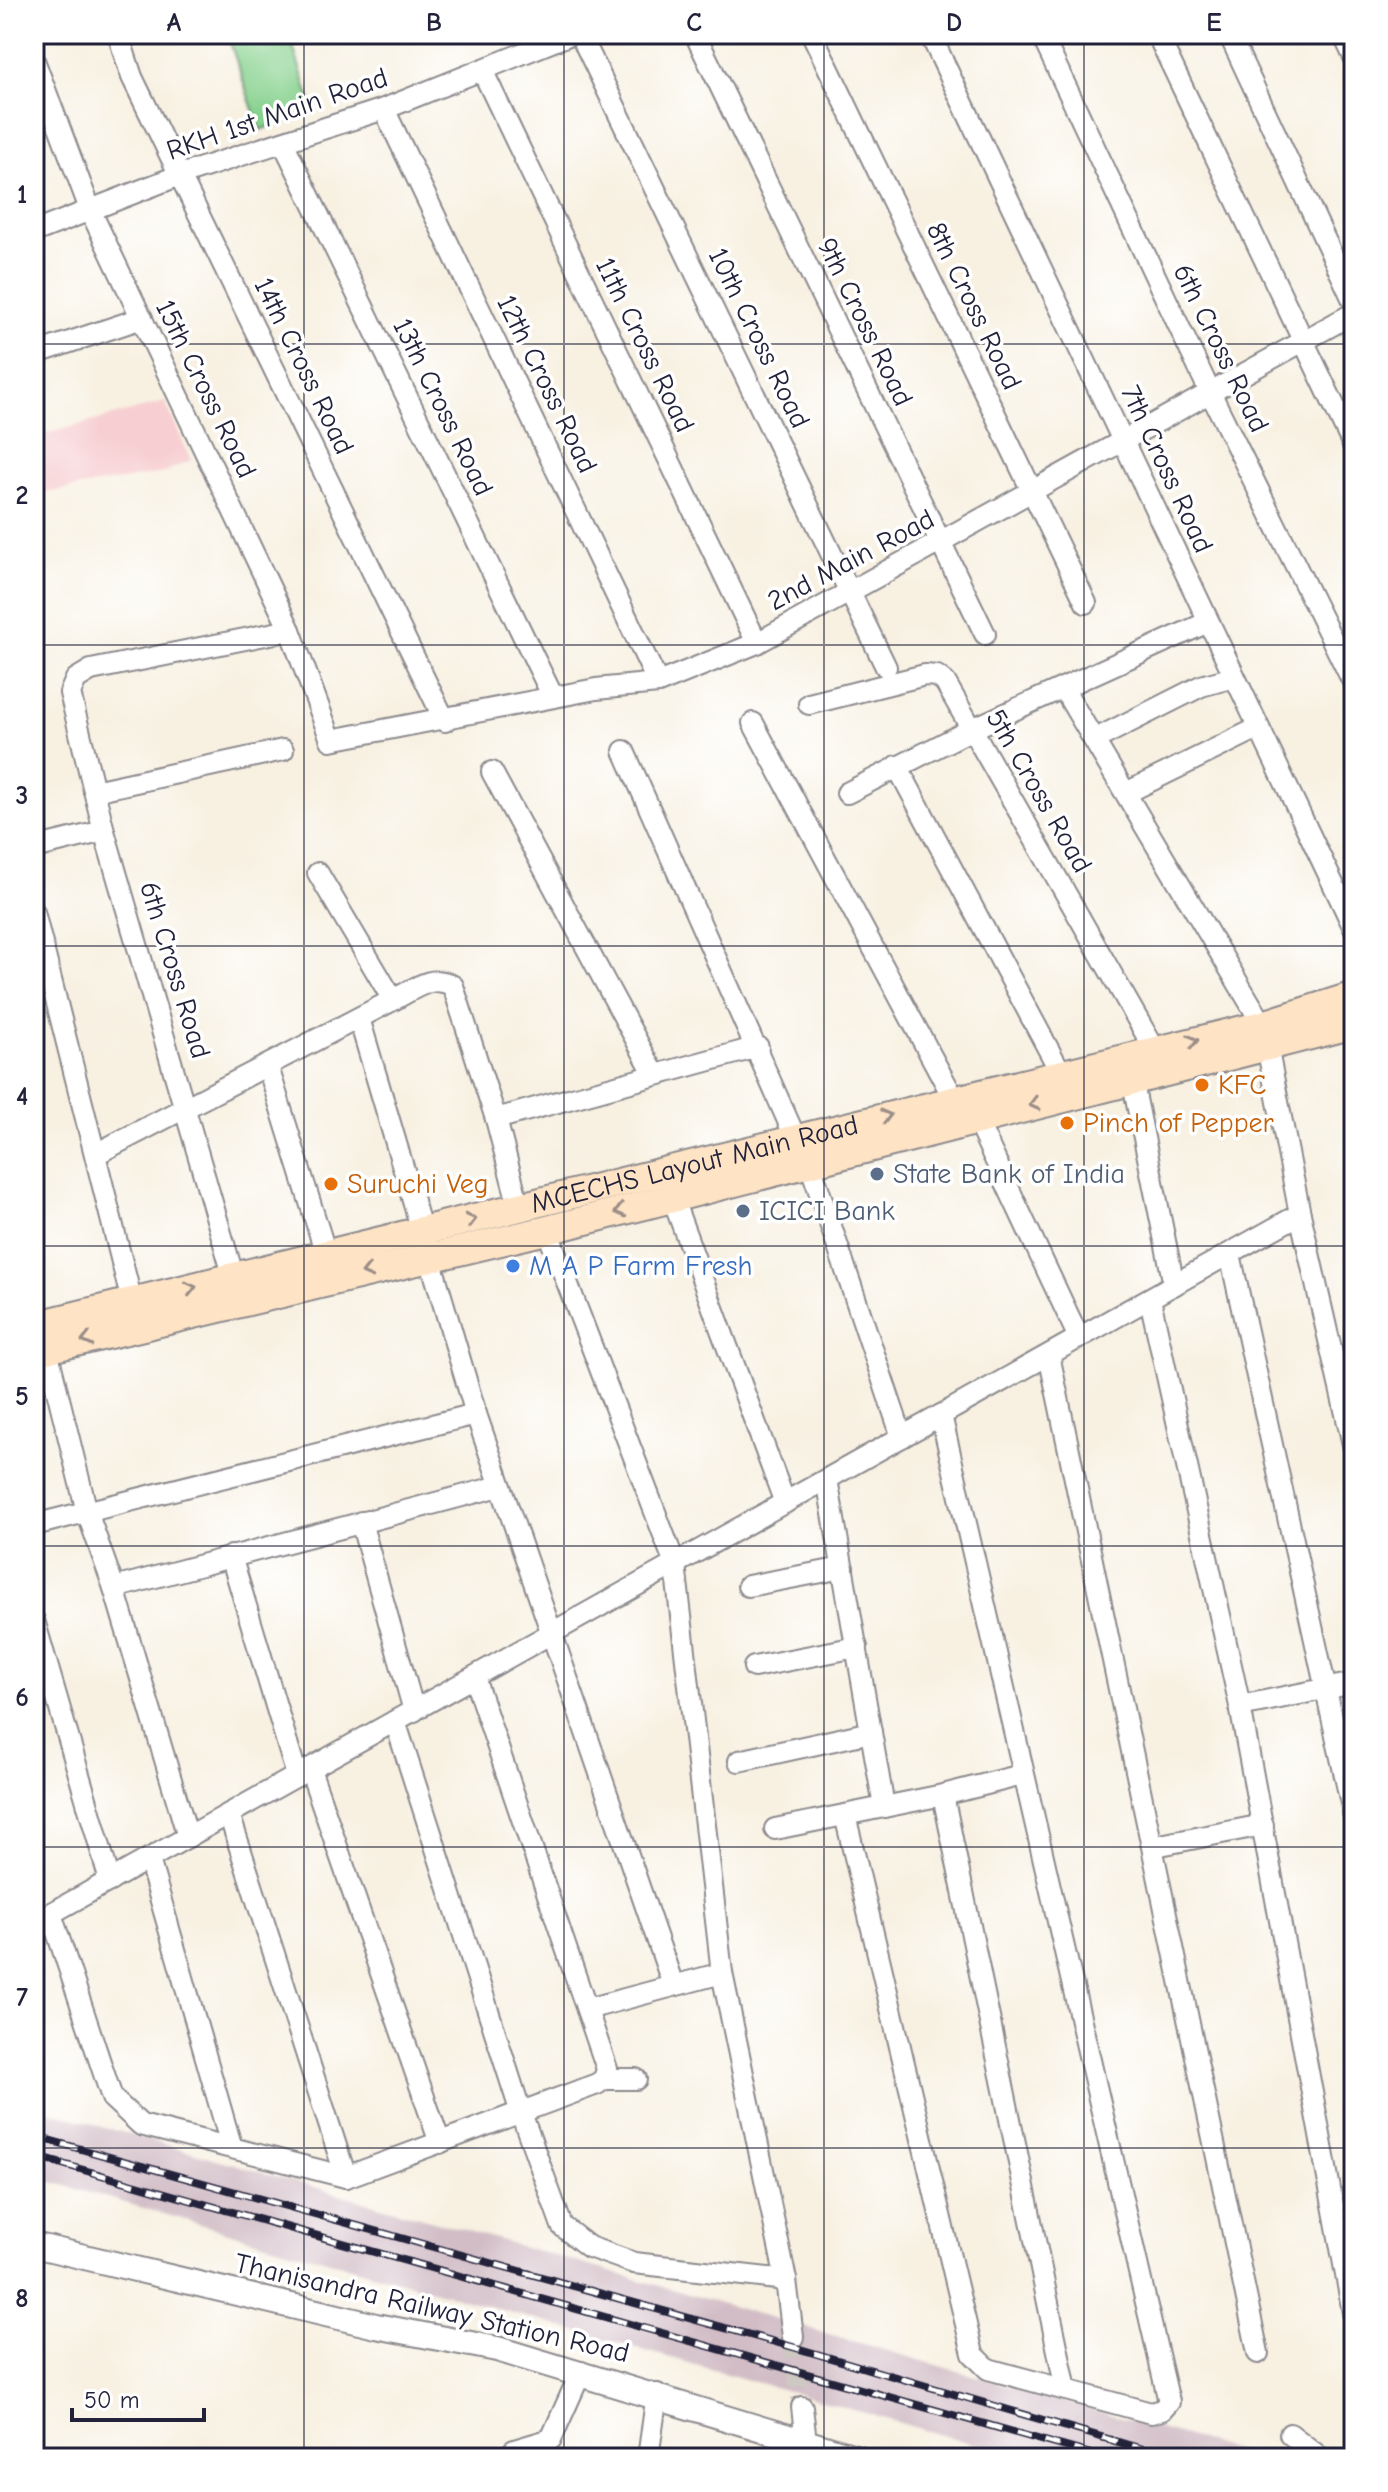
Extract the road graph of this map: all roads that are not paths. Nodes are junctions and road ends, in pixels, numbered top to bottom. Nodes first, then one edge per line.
1 (118, 34) edge
2 (571, 34) edge
3 (580, 34) edge
4 (695, 34) edge
5 (812, 34) edge
6 (930, 34) edge
7 (1041, 34) edge
8 (1157, 34) edge
9 (1229, 34) edge
10 (1343, 34) edge
11 (1354, 57) edge
12 (34, 60) edge
13 (483, 72) junction
14 (40, 91) edge
15 (384, 109) junction
16 (283, 142) junction
17 (180, 175) junction
18 (91, 212) junction
19 (34, 232) edge
20 (1354, 302) edge
21 (1354, 313) edge
22 (142, 318) junction
23 (1303, 340) junction
24 (46, 350) dead end
25 (1209, 390) junction
26 (1123, 441) junction
27 (1354, 447) edge
28 (1031, 491) junction
29 (941, 544) junction
30 (851, 592) junction
31 (1086, 603) dead end
32 (1208, 622) junction
33 (290, 630) junction
34 (985, 634) dead end
35 (757, 643) junction
36 (647, 659) junction
37 (886, 667) dead end
38 (1234, 677) junction
39 (658, 683) junction
40 (1354, 684) edge
41 (616, 687) junction
42 (1063, 688) junction
43 (553, 697) junction
44 (809, 704) dead end
45 (445, 721) junction
46 (753, 723) dead end
47 (1258, 728) junction
48 (972, 729) junction
49 (331, 740) joint
50 (1094, 740) junction
51 (283, 750) dead end
52 (624, 751) dead end
53 (897, 766) junction
54 (492, 772) dead end
55 (94, 791) junction
56 (1128, 792) junction
57 (847, 793) dead end
58 (104, 831) junction
59 (34, 848) edge
60 (318, 873) dead end
61 (34, 912) edge
62 (1354, 928) edge
63 (1354, 996) edge
64 (393, 1000) junction
65 (359, 1018) junction
66 (1354, 1024) edge
67 (1265, 1036) junction
68 (758, 1047) junction
69 (1155, 1050) junction
70 (268, 1067) junction
71 (654, 1073) junction
72 (1132, 1079) junction
73 (1066, 1083) junction
74 (954, 1099) junction
75 (187, 1109) junction
76 (496, 1119) junction
77 (976, 1119) junction
78 (802, 1150) junction
79 (96, 1154) junction
80 (672, 1197) junction
81 (519, 1207) junction
82 (1300, 1214) junction
83 (547, 1230) junction
84 (424, 1246) junction
85 (326, 1254) junction
86 (1230, 1254) junction
87 (234, 1278) junction
88 (1174, 1285) junction
89 (34, 1297) edge
90 (1150, 1299) junction
91 (132, 1302) junction
92 (39, 1338) edge
93 (1079, 1338) junction
94 (1049, 1355) junction
95 (476, 1414) junction
96 (941, 1415) junction
97 (902, 1437) junction
98 (1354, 1449) edge
99 (827, 1479) junction
100 (500, 1486) junction
101 (785, 1503) junction
102 (87, 1512) junction
103 (361, 1522) junction
104 (34, 1525) edge
105 (231, 1556) junction
106 (675, 1564) junction
107 (843, 1568) junction
108 (748, 1586) dead end
109 (114, 1588) junction
110 (34, 1620) edge
111 (553, 1633) junction
112 (857, 1647) junction
113 (754, 1667) dead end
114 (474, 1677) junction
115 (1354, 1683) edge
116 (1327, 1688) junction
117 (1240, 1706) junction
118 (414, 1711) junction
119 (395, 1721) junction
120 (871, 1732) junction
121 (739, 1761) dead end
122 (304, 1772) junction
123 (1022, 1775) junction
124 (943, 1795) junction
125 (884, 1807) junction
126 (229, 1814) junction
127 (845, 1815) junction
128 (1354, 1817) edge
129 (1263, 1825) junction
130 (775, 1829) dead end
131 (188, 1837) junction
132 (1155, 1846) junction
133 (149, 1859) junction
134 (110, 1881) junction
135 (43, 1918) edge
136 (722, 1973) junction
137 (673, 1985) junction
138 (587, 2009) junction
139 (604, 2079) junction
140 (636, 2079) dead end
141 (521, 2113) junction
142 (440, 2143) junction
143 (231, 2145) junction
144 (346, 2177) junction
145 (34, 2245) edge
146 (786, 2280) junction
147 (1354, 2318) edge
148 (793, 2337) tunnel mouth
149 (1258, 2353) dead end
150 (581, 2372) junction
151 (1066, 2390) junction
152 (657, 2394) junction
153 (802, 2407) tunnel mouth
154 (1290, 2434) dead end
155 (806, 2442) junction
156 (514, 2450) dead end
157 (648, 2458) edge
158 (858, 2458) edge
159 (1321, 2458) edge

1 - 17 street, 14th Cross Road
2 - 13 street, RKH 1st Main Road
3 - 30 street, 10th Cross Road
4 - 29 street, 9th Cross Road
5 - 28 street, 8th Cross Road
6 - 26 street, 7th Cross Road
7 - 25 street, 6th Cross Road
8 - 23 street
9 - 20 street
10 - 11 street
12 - 14 street, 15th Cross Road
13 - 15 street, RKH 1st Main Road
13 - 35 street, 11th Cross Road
14 - 18 street, 15th Cross Road
15 - 16 street, RKH 1st Main Road
15 - 36 street, 12th Cross Road
16 - 17 street, RKH 1st Main Road
16 - 43 street, 13th Cross Road
17 - 18 street, RKH 1st Main Road
17 - 45 street, 14th Cross Road
18 - 19 street, RKH 1st Main Road
18 - 22 street, 15th Cross Road
21 - 23 street, 2nd Main Road
22 - 24 street
22 - 33 street, 15th Cross Road
23 - 25 street, 2nd Main Road
23 - 27 street
25 - 26 street, 2nd Main Road
25 - 40 street, 6th Cross Road
26 - 28 street, 2nd Main Road
26 - 32 street, 7th Cross Road
28 - 29 street, 2nd Main Road
28 - 31 street, 8th Cross Road
29 - 30 street, 2nd Main Road
29 - 34 street, 9th Cross Road
30 - 35 street, 2nd Main Road
30 - 37 street, 10th Cross Road
32 - 38 street, 7th Cross Road
32 - 42 street
33 - 49 street, 15th Cross Road
33 - 55 street, 6th Cross Road
35 - 39 street, 2nd Main Road
36 - 39 street, 12th Cross Road
36 - 41 street
38 - 47 street, 7th Cross Road
38 - 50 street
39 - 41 street, 2nd Main Road
41 - 43 street, 2nd Main Road
42 - 48 street
42 - 50 street
43 - 45 street, 2nd Main Road
44 - 48 street, 5th Cross Road
45 - 49 street, 2nd Main Road
46 - 74 street
47 - 56 street
47 - 62 street, 7th Cross Road
48 - 53 street
48 - 69 street, 5th Cross Road
50 - 56 street
51 - 55 street
52 - 68 street
53 - 57 street
53 - 73 street
54 - 71 street
55 - 58 street, 6th Cross Road
56 - 67 street
58 - 59 street
58 - 75 street, 6th Cross Road
60 - 64 street
61 - 79 street
63 - 67 main road, MCECHS Layout Main Road
64 - 65 street
64 - 76 street
65 - 70 street
65 - 84 street
66 - 67 main road, MCECHS Layout Main Road
69 -> 67 main road, MCECHS Layout Main Road
67 - 72 main road, MCECHS Layout Main Road
67 - 82 street
68 - 71 street
68 - 78 street
69 - 73 main road, MCECHS Layout Main Road
70 - 75 street
70 - 85 street
71 - 76 street
72 - 73 main road, MCECHS Layout Main Road
72 - 88 street
73 - 74 main road, MCECHS Layout Main Road
73 -> 77 main road, MCECHS Layout Main Road
78 -> 74 main road, MCECHS Layout Main Road
75 - 79 street
75 - 87 street, 6th Cross Road
76 - 81 street
77 - 78 main road, MCECHS Layout Main Road
77 - 93 street
78 - 80 main road, MCECHS Layout Main Road
78 - 81 main road, MCECHS Layout Main Road
78 - 97 street
79 - 91 street
80 -> 83 main road, MCECHS Layout Main Road
80 - 101 street
84 -> 81 main road, MCECHS Layout Main Road
82 - 86 street
82 - 98 street
83 - 84 main road, MCECHS Layout Main Road
83 - 106 street
84 - 85 main road, MCECHS Layout Main Road
84 -> 92 main road, MCECHS Layout Main Road
84 - 95 street
85 - 87 main road, MCECHS Layout Main Road
86 - 88 street
86 - 116 street
91 -> 87 main road, MCECHS Layout Main Road
88 - 90 street
89 - 92 street
90 - 93 street
90 - 117 street
91 - 92 main road, MCECHS Layout Main Road
92 - 102 street
93 - 94 street
94 - 96 street
94 - 132 street
95 - 100 street
95 - 102 street
96 - 97 street
96 - 123 street
97 - 99 street
99 - 101 street
99 - 107 street
100 - 103 street
100 - 111 street
101 - 106 street
102 - 104 street
102 - 109 street
103 - 105 street
103 - 118 street
105 - 109 street
105 - 122 street
106 - 111 street
106 - 136 street
107 - 108 street
107 - 112 street
109 - 131 street
110 - 134 street
111 - 114 street
111 - 137 street
112 - 113 street
112 - 120 street
114 - 118 street
114 - 138 street
115 - 116 street
116 - 117 street
116 - 128 street
117 - 129 street
118 - 119 street
119 - 122 street
119 - 141 street
120 - 121 street
120 - 125 street
122 - 126 street
122 - 142 street
123 - 124 street
123 - 151 street
124 - 125 street
124 - 151 street
125 - 127 street
126 - 131 street
126 - 144 street
127 - 130 street
127 - 151 street
129 - 132 street
129 - 147 street
131 - 133 street
132 - 149 street
133 - 134 street
133 - 143 street
134 - 135 street
135 - 143 street
136 - 137 street
136 - 146 street
137 - 138 street
138 - 139 street
139 - 140 street
139 - 141 street
141 - 142 street
141 - 146 street
142 - 144 street
143 - 144 street
145 - 150 street, Thanisandra Railway Station Road
146 - 148 street
150 - 152 street, Thanisandra Railway Station Road
150 - 156 street
152 - 155 street, Thanisandra Railway Station Road
152 - 157 street
153 - 155 street
154 - 159 street
155 - 158 street, Thanisandra Railway Station Road

